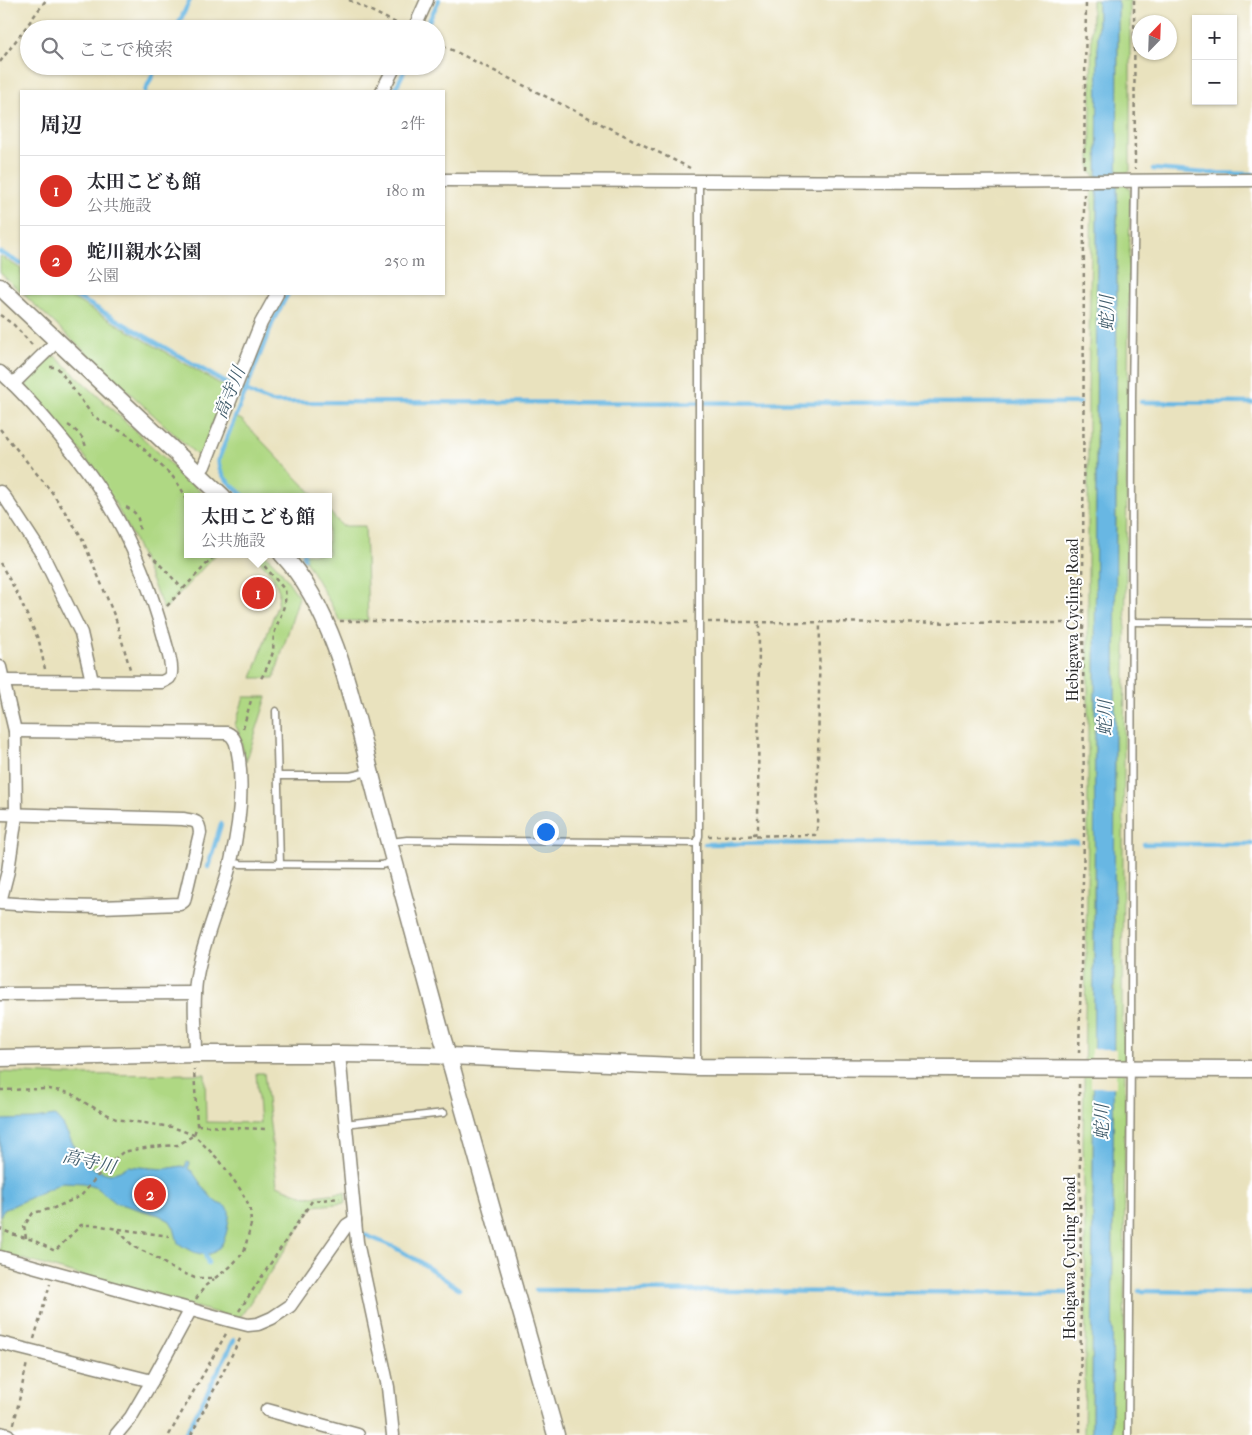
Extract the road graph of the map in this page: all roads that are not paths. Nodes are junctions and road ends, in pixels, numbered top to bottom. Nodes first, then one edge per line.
1 (427, 0) edge
2 (418, 20) edge
3 (390, 75) edge
4 (383, 90) edge
5 (445, 180) edge
6 (1133, 180) junction
7 (1252, 180) edge
8 (699, 181) junction
9 (0, 288) edge
10 (275, 295) edge
11 (56, 341) junction
12 (0, 372) edge
13 (14, 384) junction
14 (199, 473) junction
15 (0, 492) edge
16 (219, 493) edge
17 (286, 558) edge
18 (1132, 622) junction
19 (1252, 623) edge
20 (0, 668) edge
21 (92, 680) junction
22 (4, 681) junction
23 (276, 711) dead end
24 (15, 732) junction
25 (369, 772) junction
26 (278, 776) junction
27 (0, 814) edge
28 (16, 816) junction
29 (388, 843) junction
30 (697, 843) junction
31 (231, 862) junction
32 (394, 862) junction
33 (280, 864) junction
34 (0, 903) edge
35 (194, 993) junction
36 (0, 994) edge
37 (338, 1054) junction
38 (449, 1056) junction
39 (0, 1058) edge
40 (195, 1061) junction
41 (697, 1067) junction
42 (1128, 1068) junction
43 (1252, 1069) edge
44 (444, 1113) dead end
45 (344, 1124) junction
46 (355, 1220) junction
47 (0, 1257) edge
48 (191, 1309) junction
49 (0, 1343) edge
50 (152, 1380) junction
51 (267, 1410) dead end
52 (0, 1433) edge
53 (8, 1435) edge
54 (116, 1435) edge
55 (358, 1435) edge
56 (393, 1435) edge
57 (556, 1435) edge
58 (1128, 1435) edge

1 - 2 street
3 - 4 street
5 - 8 street
6 - 7 street
6 - 8 street
6 - 18 lane
8 - 30 lane
9 - 11 street
10 - 14 street
11 - 13 street
11 - 14 street
12 - 13 street
13 - 21 street
14 - 16 street
15 - 21 street
17 - 25 street
18 - 19 lane
18 - 42 lane
20 - 22 street
21 - 22 street
22 - 24 street
23 - 26 lane
24 - 28 street
24 - 31 street
25 - 26 lane
25 - 29 street
26 - 33 lane
27 - 28 street
28 - 34 street
28 - 34 street
29 - 30 lane
29 - 32 street
30 - 41 lane
31 - 33 lane
31 - 35 street
32 - 33 lane
32 - 38 street
35 - 36 street
35 - 40 street
37 - 38 street
37 - 40 street
37 - 45 street
38 - 41 street
38 - 57 street
39 - 40 street
41 - 42 street
42 - 43 street
42 - 58 lane
44 - 45 lane
45 - 46 street
46 - 48 street
46 - 56 street
47 - 48 street
48 - 50 street
49 - 50 street
50 - 54 street
51 - 55 street
52 - 53 street

